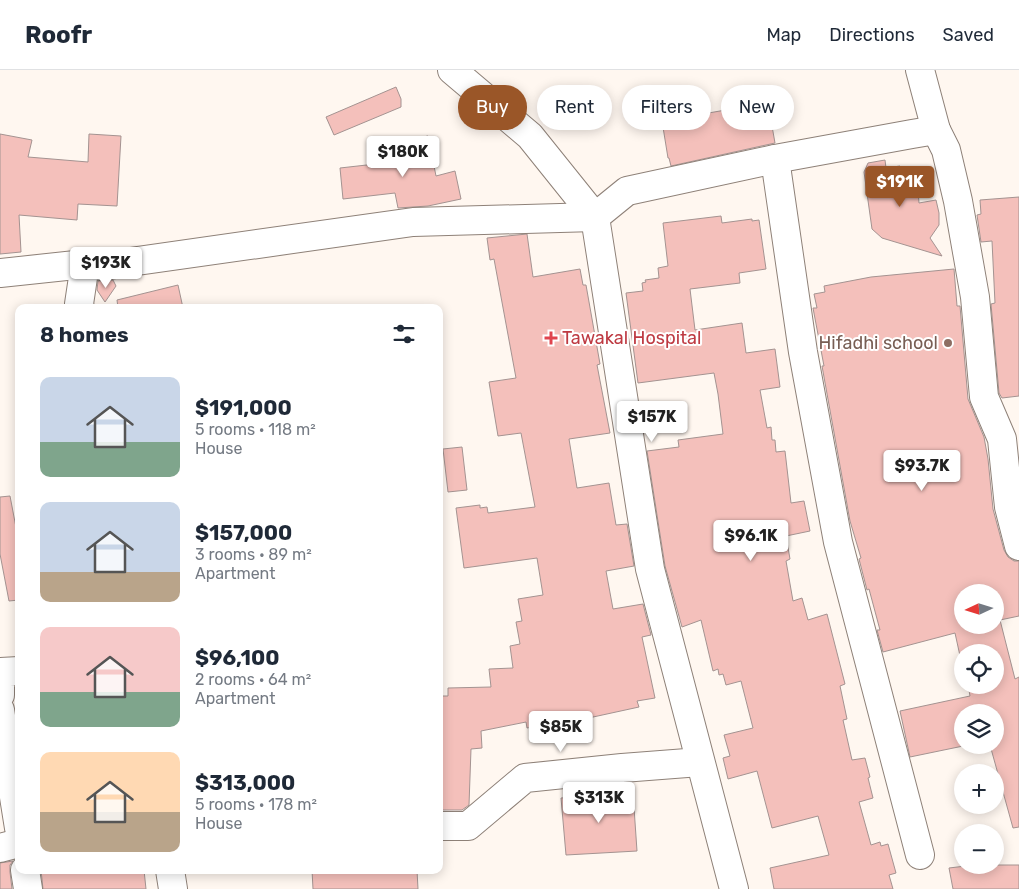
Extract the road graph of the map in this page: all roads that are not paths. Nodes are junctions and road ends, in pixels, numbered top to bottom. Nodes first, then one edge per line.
1 (452, 70) edge
2 (920, 70) edge
3 (936, 130) junction
4 (775, 159) junction
5 (595, 217) junction
6 (85, 264) junction
7 (0, 273) edge
8 (79, 304) edge
9 (1011, 438) edge
10 (1019, 546) edge
11 (15, 671) edge
12 (0, 695) edge
13 (0, 710) edge
14 (700, 762) junction
15 (15, 803) edge
16 (443, 826) edge
17 (15, 844) edge
18 (0, 848) edge
19 (920, 855) dead end
20 (26, 874) edge
21 (171, 874) edge
22 (28, 889) edge
23 (173, 889) edge
24 (734, 889) edge

1 - 5 street
2 - 3 street
3 - 4 street
3 - 9 street
4 - 5 street
4 - 19 street
5 - 6 street
5 - 14 street
6 - 7 street
6 - 8 street
9 - 10 street
11 - 12 street
13 - 15 street
14 - 16 street
14 - 24 street
17 - 18 street
20 - 22 street
21 - 23 street

